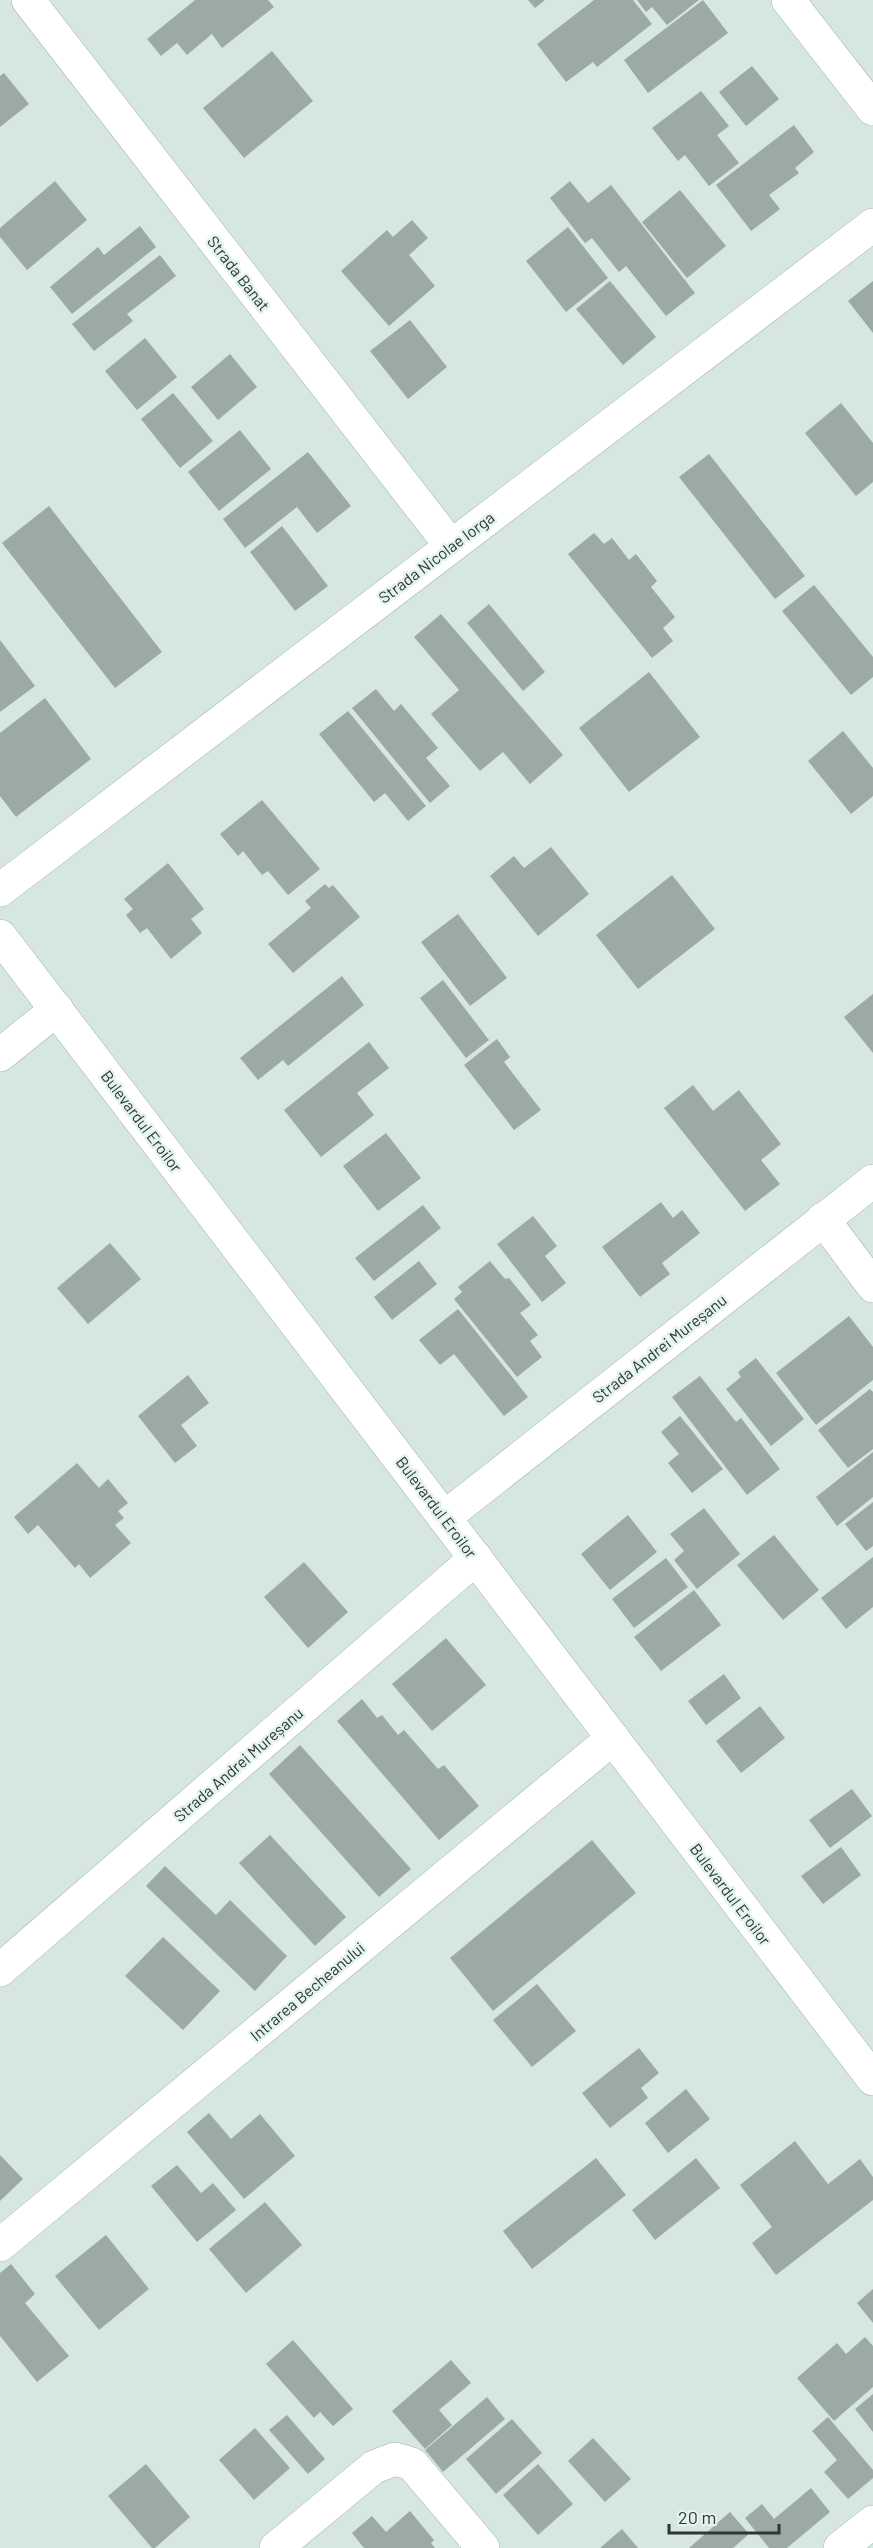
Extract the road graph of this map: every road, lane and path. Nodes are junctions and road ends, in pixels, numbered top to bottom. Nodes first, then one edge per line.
1 (28, 0) edge
2 (788, 0) edge
3 (873, 109) edge
4 (873, 225) edge
5 (451, 546) junction
6 (0, 890) edge
7 (0, 936) edge
8 (57, 1009) junction
9 (0, 1055) edge
10 (873, 1181) edge
11 (823, 1219) junction
12 (873, 1286) edge
13 (445, 1517) junction
14 (476, 1558) junction
15 (613, 1738) junction
16 (0, 1970) edge
17 (873, 2079) edge
18 (0, 2244) edge
19 (873, 2522) edge
20 (276, 2548) edge
21 (483, 2548) edge
22 (840, 2548) edge

1 - 5 street, Strada Banat
2 - 3 street
4 - 5 street, Strada Nicolae Iorga
5 - 6 street, Strada Nicolae Iorga
7 - 8 street, Bulevardul Eroilor
8 - 9 street
8 - 13 street, Bulevardul Eroilor
10 - 11 street, Strada Andrei Mureșanu
11 - 12 street
11 - 13 street, Strada Andrei Mureșanu
13 - 14 street, Bulevardul Eroilor
14 - 15 street, Bulevardul Eroilor
14 - 16 street, Strada Andrei Mureșanu
15 - 17 street, Bulevardul Eroilor
15 - 18 street, Intrarea Becheanului
19 - 22 street
20 - 21 street

